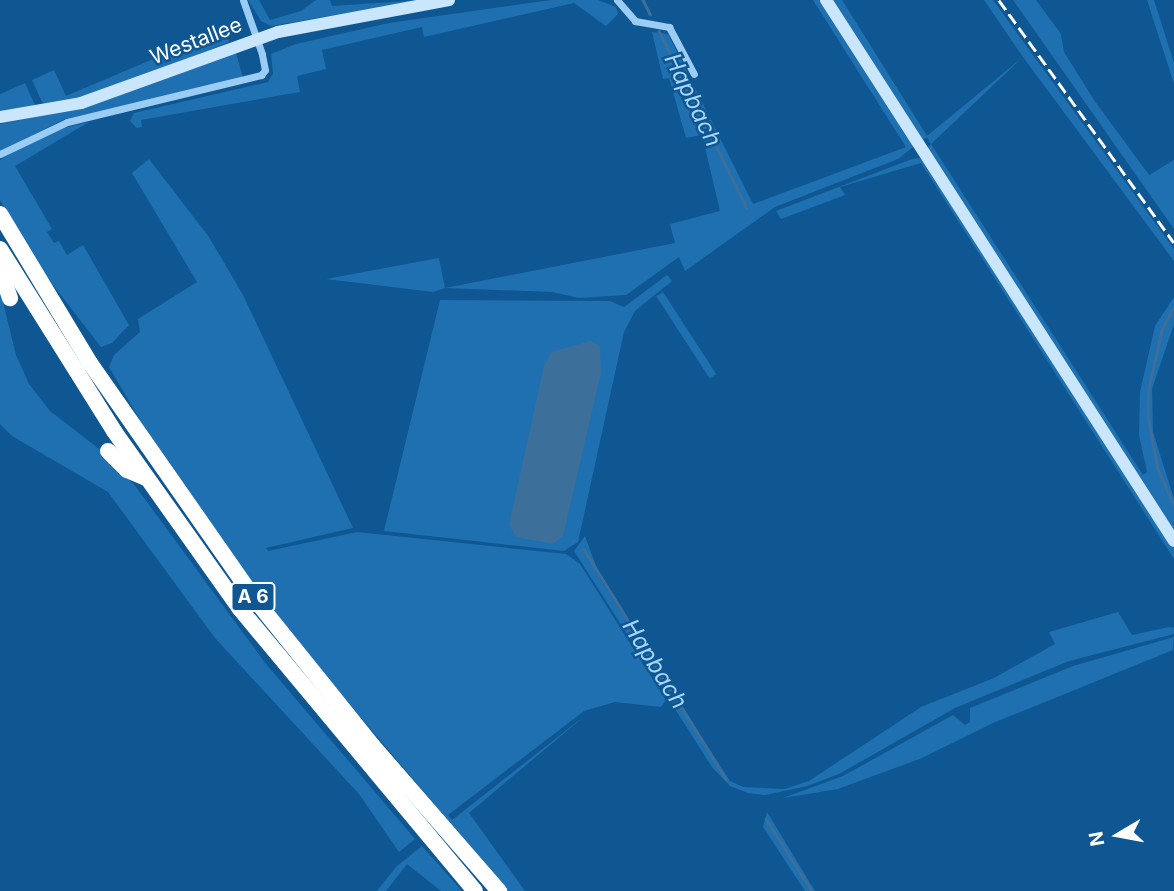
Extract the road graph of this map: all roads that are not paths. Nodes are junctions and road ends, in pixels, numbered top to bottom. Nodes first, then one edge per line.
1 (243, 0) edge
2 (449, 0) edge
3 (617, 0) edge
4 (826, 0) edge
5 (625, 4) edge
6 (257, 38) junction
7 (694, 74) dead end
8 (0, 117) edge
9 (0, 154) edge
10 (0, 214) edge
11 (0, 249) edge
12 (0, 269) edge
13 (10, 298) dead end
14 (108, 451) dead end
15 (146, 478) junction
16 (1174, 541) edge
17 (475, 891) edge
18 (499, 891) edge

1 - 6 street
2 - 6 main road, Westallee
3 - 5 street
4 - 16 main road
5 - 7 street
6 - 8 main road, Westallee
6 - 9 street
10 - 18 highway, A 6
11 - 15 highway, A 6
12 - 13 highway
14 - 15 highway
15 - 17 highway, A 6

